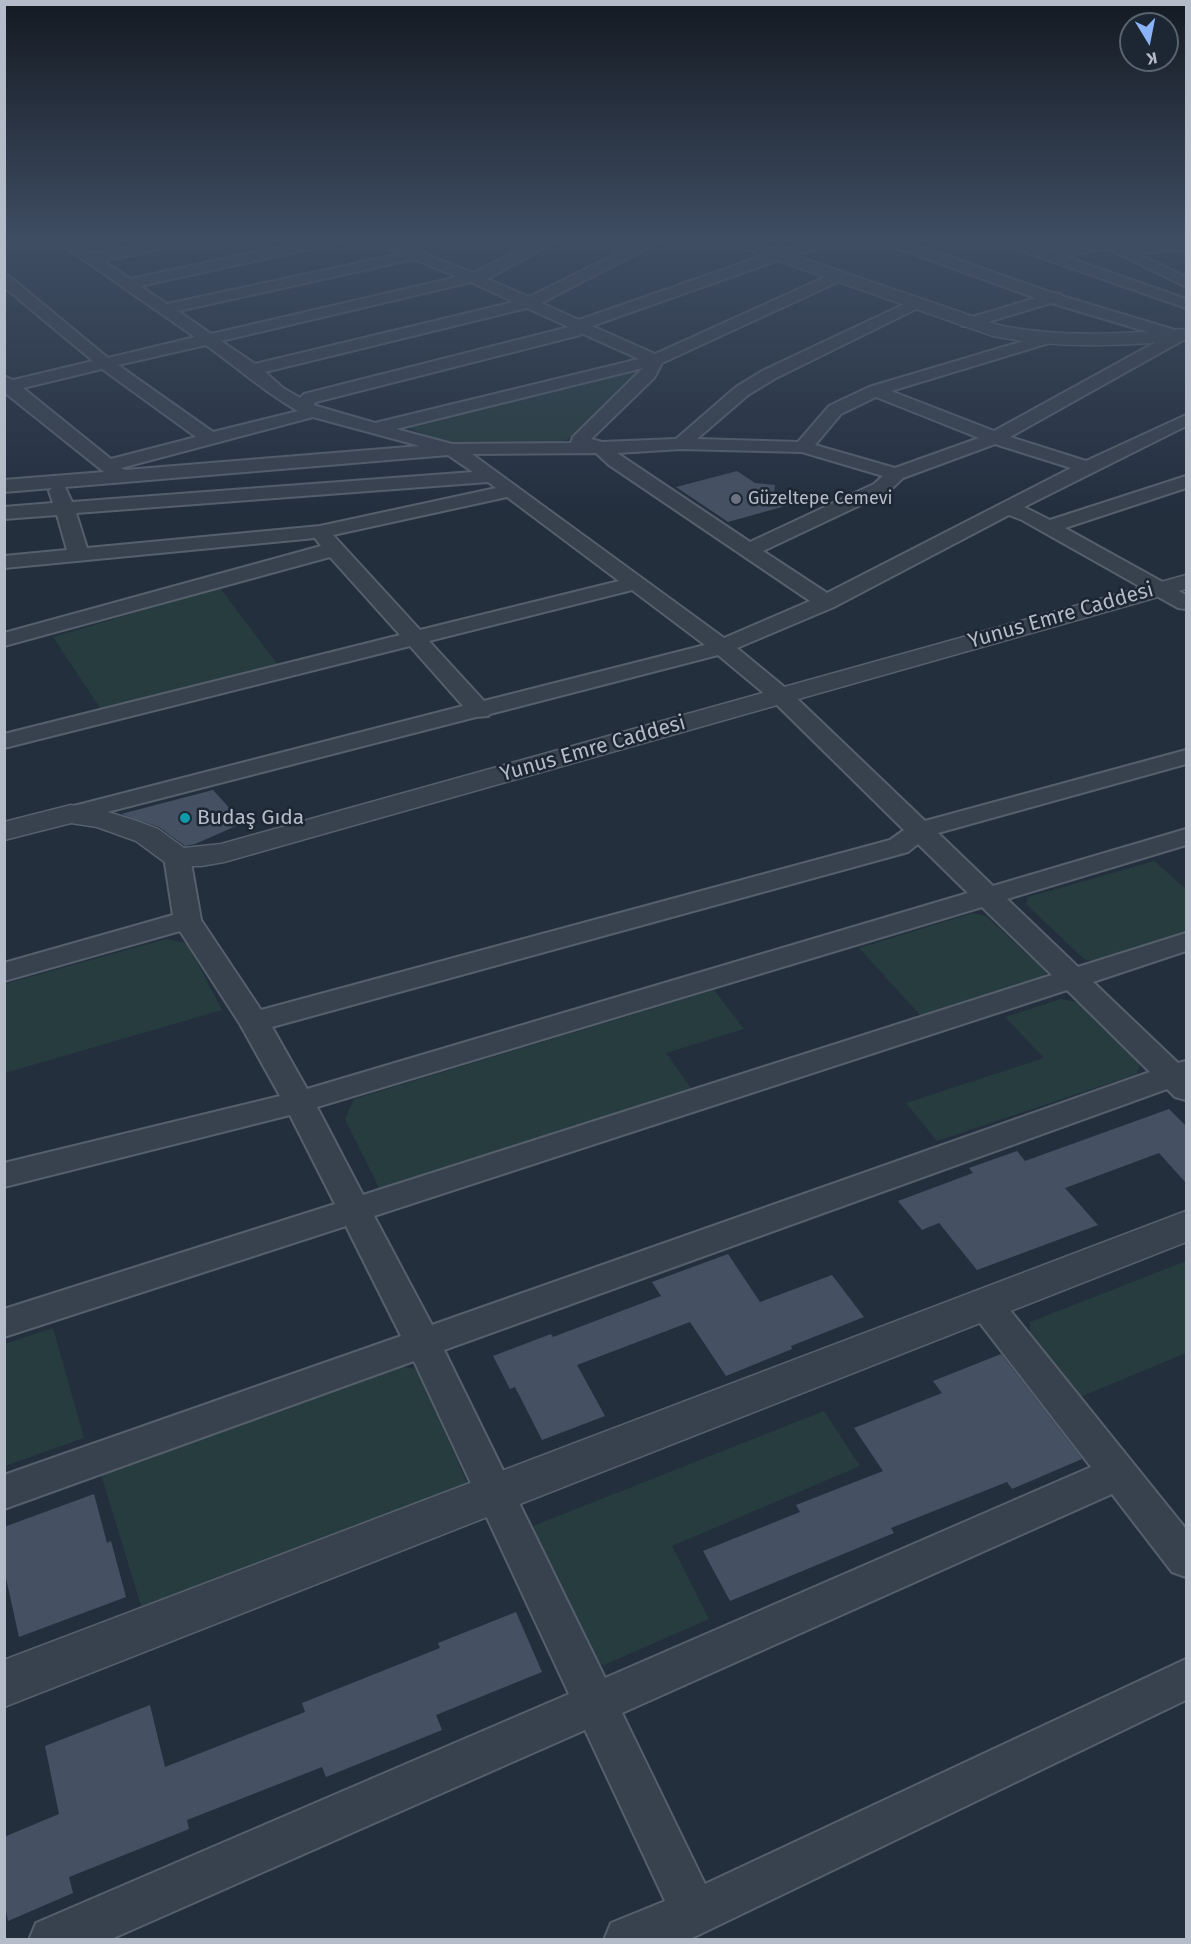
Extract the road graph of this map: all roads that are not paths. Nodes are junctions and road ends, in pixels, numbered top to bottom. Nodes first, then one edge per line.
1 (65, 330) edge
2 (194, 330) edge
3 (247, 330) edge
4 (418, 330) edge
5 (575, 330) edge
6 (586, 330) edge
7 (721, 330) edge
8 (862, 330) edge
9 (998, 330) edge
10 (1164, 330) edge
11 (1183, 335) edge
12 (1053, 337) junction
13 (208, 339) junction
14 (655, 360) junction
15 (106, 364) junction
16 (251, 370) junction
17 (6, 385) edge
18 (875, 391) junction
19 (307, 409) junction
20 (1186, 420) edge
21 (374, 429) junction
22 (995, 438) junction
23 (211, 439) junction
24 (681, 444) junction
25 (802, 447) junction
26 (601, 448) junction
27 (452, 449) junction
28 (1087, 467) junction
29 (115, 471) junction
30 (896, 474) junction
31 (492, 476) junction
32 (56, 481) junction
33 (1186, 482) edge
34 (4, 486) edge
35 (511, 490) junction
36 (65, 508) junction
37 (1008, 508) junction
38 (4, 513) edge
39 (1047, 527) junction
40 (320, 532) junction
41 (335, 549) junction
42 (749, 550) junction
43 (79, 555) junction
44 (4, 562) edge
45 (635, 583) junction
46 (1175, 585) edge
47 (826, 602) junction
48 (1186, 603) edge
49 (415, 638) junction
50 (4, 640) edge
51 (722, 648) junction
52 (780, 695) junction
53 (480, 711) junction
54 (4, 741) edge
55 (1186, 757) edge
56 (71, 814) junction
57 (920, 830) junction
58 (4, 831) edge
59 (1186, 837) edge
60 (177, 857) junction
61 (988, 897) junction
62 (187, 920) junction
63 (1186, 942) edge
64 (4, 972) edge
65 (1072, 979) junction
66 (254, 1023) junction
67 (1182, 1079) edge
68 (299, 1102) junction
69 (4, 1175) edge
70 (355, 1210) junction
71 (1186, 1226) edge
72 (985, 1305) junction
73 (4, 1323) edge
74 (423, 1343) junction
75 (1118, 1473) junction
76 (4, 1492) edge
77 (495, 1494) junction
78 (1186, 1559) edge
79 (1186, 1679) edge
80 (4, 1684) edge
81 (595, 1704) junction
82 (695, 1913) junction
83 (53, 1940) edge
84 (628, 1940) edge

1 - 15 street
2 - 13 street
3 - 13 street
4 - 16 street
5 - 19 street
6 - 14 street
7 - 14 street
8 - 24 street
9 - 12 street
10 - 11 street
11 - 12 street
11 - 22 street
12 - 18 street
13 - 15 street
13 - 16 street
14 - 21 street
14 - 26 street
15 - 17 street
15 - 23 street
16 - 19 street
17 - 29 street
18 - 22 street
18 - 25 street
19 - 21 street
19 - 23 street
20 - 28 street
21 - 27 street
22 - 28 street
22 - 30 street
23 - 29 street
24 - 25 street
24 - 26 street
25 - 30 street
26 - 27 street
26 - 42 street
27 - 29 street
27 - 31 street
28 - 37 street
29 - 32 street
30 - 42 street
31 - 35 street
31 - 36 street
32 - 34 street
32 - 36 street
33 - 39 street
35 - 40 street
35 - 45 street
36 - 38 street
36 - 43 street
37 - 39 street
37 - 47 street
39 - 46 street
40 - 41 street
40 - 43 street
41 - 49 street
41 - 50 street
42 - 47 street
43 - 44 street
45 - 49 street
45 - 51 street
46 - 48 street
46 - 52 street, Yunus Emre Caddesi
47 - 51 street
49 - 53 street
49 - 54 street
51 - 52 street
51 - 53 street
52 - 57 street
52 - 60 street, Yunus Emre Caddesi
53 - 56 street
55 - 57 street
56 - 58 street
56 - 60 street
57 - 61 street
57 - 66 street
59 - 61 street
60 - 62 street
61 - 65 street
61 - 68 street
62 - 64 street
62 - 66 street
63 - 65 street
65 - 67 street
65 - 70 street
66 - 68 street
67 - 74 street
68 - 69 street
68 - 70 street
70 - 73 street
70 - 74 street
71 - 72 street
72 - 75 street
72 - 77 street
74 - 76 street
74 - 77 street
75 - 78 street
75 - 81 street
77 - 80 street
77 - 81 street
79 - 82 street
81 - 82 street
81 - 83 street
82 - 84 street

